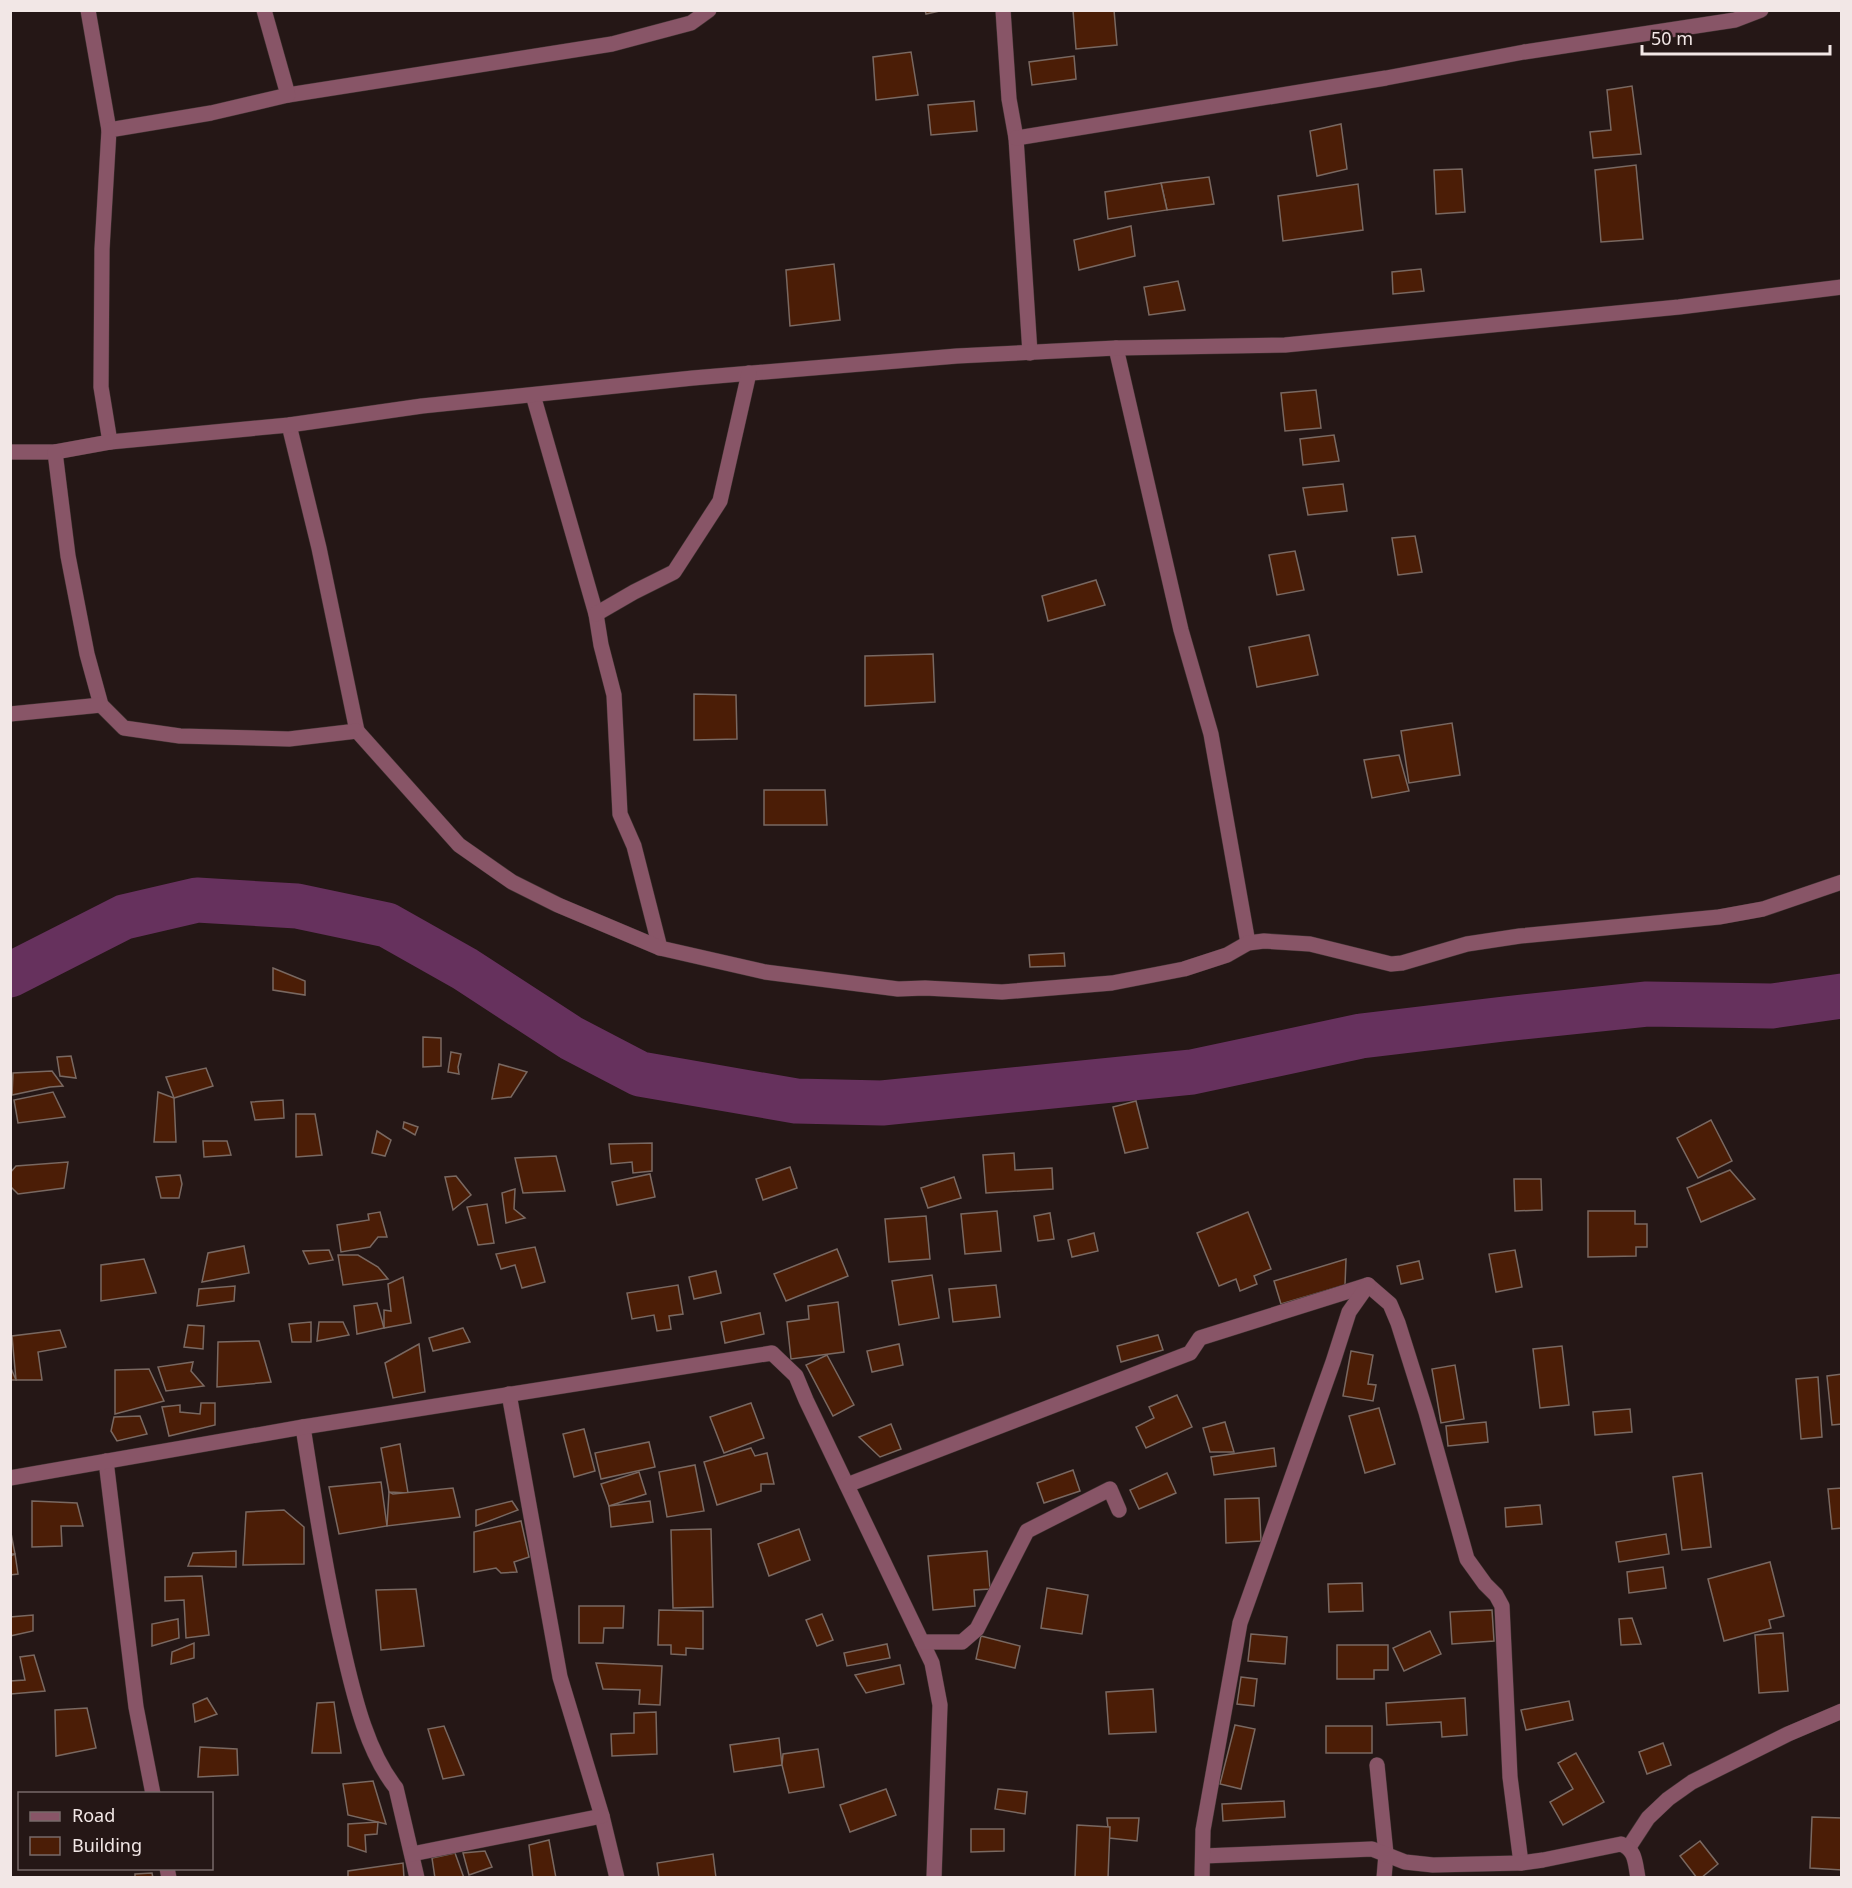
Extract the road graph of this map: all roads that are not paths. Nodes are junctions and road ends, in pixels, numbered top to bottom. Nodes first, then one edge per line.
1 (88, 10) edge
2 (264, 10) edge
3 (709, 10) edge
4 (1003, 10) edge
5 (1761, 10) edge
6 (288, 95) junction
7 (109, 130) junction
8 (1016, 138) junction
9 (1842, 287) edge
10 (1116, 348) junction
11 (1029, 353) junction
12 (749, 373) junction
13 (533, 395) junction
14 (289, 426) junction
15 (110, 442) junction
16 (10, 452) edge
17 (55, 452) junction
18 (596, 614) junction
19 (101, 705) junction
20 (10, 714) edge
21 (357, 731) junction
22 (1842, 882) edge
23 (1248, 943) junction
24 (660, 948) junction
25 (1368, 1285) junction
26 (509, 1394) junction
27 (303, 1427) junction
28 (105, 1461) junction
29 (10, 1478) edge
30 (847, 1485) junction
31 (1119, 1510) dead end
32 (922, 1642) junction
33 (1842, 1711) edge
34 (1377, 1765) dead end
35 (153, 1792) edge
36 (602, 1816) junction
37 (1629, 1847) junction
38 (412, 1854) junction
39 (1386, 1854) junction
40 (1203, 1856) junction
41 (1521, 1863) junction
42 (417, 1878) edge
43 (617, 1878) edge
44 (934, 1878) edge
45 (1202, 1878) edge
46 (1384, 1878) edge
47 (1638, 1878) edge

1 - 7 street
2 - 6 street
3 - 6 street
4 - 8 street
5 - 8 street
6 - 7 street
7 - 15 street
8 - 11 street
9 - 10 street
10 - 11 street
10 - 23 street
11 - 12 street
12 - 13 street
12 - 18 street
13 - 14 street
13 - 18 street
14 - 15 street
14 - 21 street
15 - 17 street
16 - 17 street
17 - 19 street
18 - 24 street
19 - 20 street
19 - 21 street
21 - 24 street
22 - 23 street
23 - 24 street
25 - 30 street
25 - 40 street
25 - 41 street
26 - 27 street
26 - 30 street
26 - 36 street
27 - 28 street
27 - 38 street
28 - 29 street
28 - 35 street
30 - 32 street
31 - 32 street
32 - 44 street
33 - 37 street
34 - 39 street
36 - 38 street
36 - 43 street
37 - 41 street
37 - 47 street
38 - 42 street
39 - 40 street
39 - 41 street
39 - 46 street
40 - 45 street

